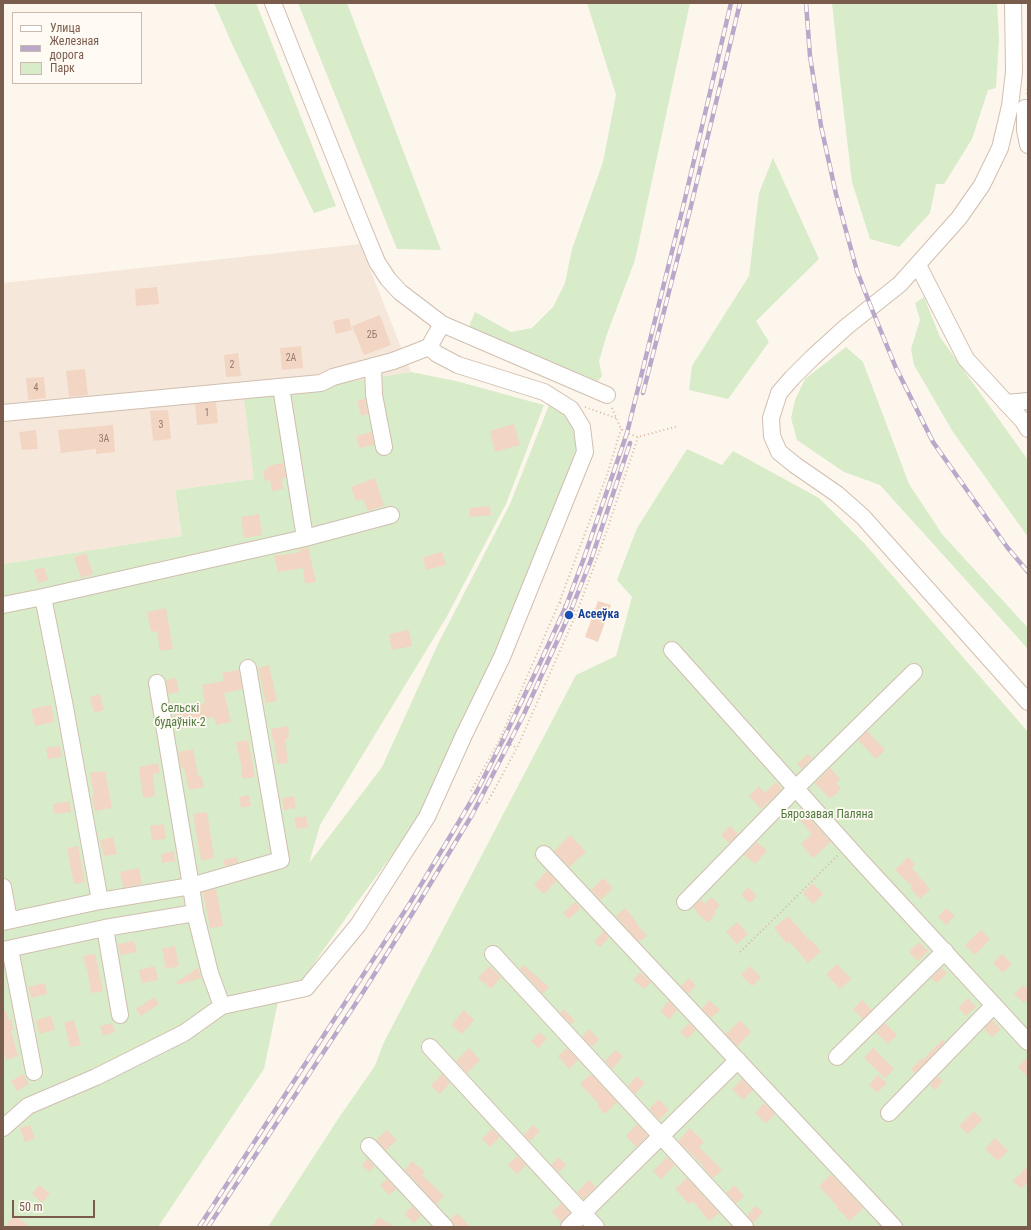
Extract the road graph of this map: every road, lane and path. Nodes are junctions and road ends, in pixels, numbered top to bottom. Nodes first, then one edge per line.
1 (273, 3) edge
2 (1013, 3) edge
3 (1021, 107) edge
4 (1028, 145) edge
5 (918, 265) junction
6 (442, 324) junction
7 (428, 347) junction
8 (373, 366) junction
9 (281, 387) junction
10 (607, 395) joint
11 (1028, 401) edge
12 (1006, 403) junction
13 (3, 413) edge
14 (678, 426) dead end
15 (621, 429) junction
16 (1028, 429) edge
17 (638, 437) junction
18 (384, 447) dead end
19 (391, 515) dead end
20 (305, 538) junction
21 (43, 597) junction
22 (559, 603) junction
23 (3, 605) edge
24 (577, 612) junction
25 (672, 650) dead end
26 (248, 668) dead end
27 (914, 672) dead end
28 (157, 683) dead end
29 (1028, 702) edge
30 (500, 739) junction
31 (517, 748) junction
32 (796, 788) junction
33 (471, 791) dead end
34 (487, 803) dead end
35 (847, 845) junction
36 (544, 854) dead end
37 (191, 886) junction
38 (3, 887) edge
39 (100, 901) junction
40 (685, 902) dead end
41 (195, 913) junction
42 (6, 921) edge
43 (105, 928) junction
44 (6, 949) edge
45 (944, 951) junction
46 (740, 952) dead end
47 (493, 954) dead end
48 (994, 1005) junction
49 (222, 1006) junction
50 (120, 1015) dead end
51 (1028, 1042) edge
52 (430, 1048) dead end
53 (837, 1057) dead end
54 (738, 1060) junction
55 (34, 1072) dead end
56 (889, 1113) dead end
57 (3, 1128) edge
58 (661, 1136) junction
59 (369, 1146) dead end
60 (583, 1213) junction
61 (445, 1227) edge
62 (570, 1227) edge
63 (596, 1227) edge
64 (745, 1227) edge
65 (894, 1227) edge

1 - 6 street
2 - 3 street
3 - 4 street
3 - 5 street
5 - 12 street
5 - 29 street
6 - 7 street
6 - 10 street
7 - 8 street
7 - 49 street
8 - 9 street
8 - 18 street
9 - 13 street
9 - 20 street
10 - 15 path
11 - 12 street
12 - 16 street
14 - 17 path
15 - 17 path
15 - 22 path
17 - 24 path
19 - 20 street
20 - 21 street
21 - 23 street
21 - 39 street
22 - 24 path
22 - 30 path
24 - 31 path
25 - 32 street
26 - 37 street
27 - 32 street
28 - 37 street
30 - 31 path
30 - 33 path
31 - 34 path
32 - 35 street
32 - 40 street
35 - 45 street
35 - 46 path
36 - 54 street
37 - 39 street
37 - 41 street
38 - 42 street
39 - 42 street
41 - 43 street
41 - 49 street
43 - 44 street
43 - 50 street
44 - 55 street
45 - 48 street
45 - 53 street
47 - 58 street
48 - 51 street
48 - 56 street
49 - 57 street
52 - 60 street
54 - 58 street
54 - 65 street
58 - 60 street
58 - 64 street
59 - 61 street
60 - 62 street
60 - 63 street

